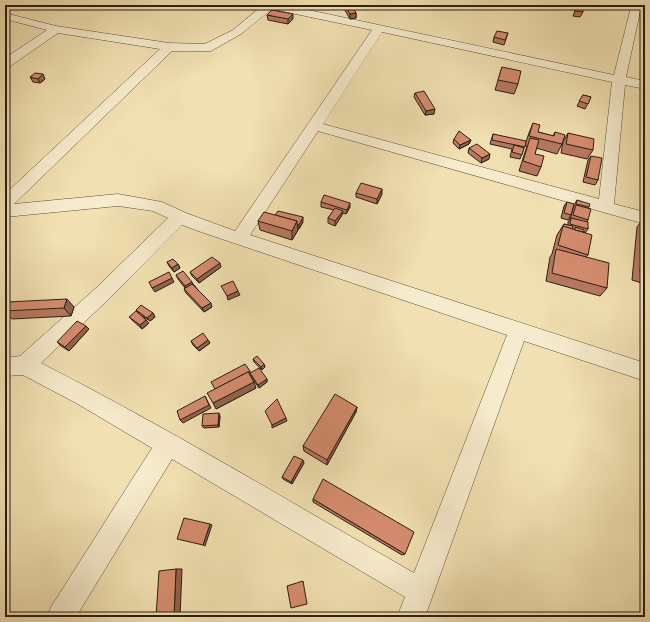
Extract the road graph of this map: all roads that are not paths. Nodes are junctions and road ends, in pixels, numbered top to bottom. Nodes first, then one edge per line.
1 (270, 5) edge
2 (636, 7) edge
3 (5, 16) edge
4 (56, 29) junction
5 (379, 29) junction
6 (169, 47) junction
7 (5, 64) edge
8 (619, 80) junction
9 (645, 85) edge
10 (315, 126) junction
11 (5, 203) edge
12 (606, 207) junction
13 (5, 211) edge
14 (180, 217) junction
15 (645, 218) edge
16 (239, 238) junction
17 (518, 331) junction
18 (15, 366) edge
19 (645, 372) edge
20 (168, 444) junction
21 (420, 590) junction
22 (61, 617) edge
23 (410, 617) edge

1 - 5 street
1 - 6 street
2 - 8 street
3 - 4 street
4 - 6 street
4 - 7 street
5 - 8 street
5 - 10 street
6 - 11 street
8 - 9 street
8 - 12 street
10 - 12 street
10 - 16 street
12 - 15 street
13 - 14 street
14 - 16 street
14 - 18 street
16 - 17 street
17 - 19 street
17 - 21 street
18 - 20 street
20 - 21 street
20 - 22 street
21 - 23 street

